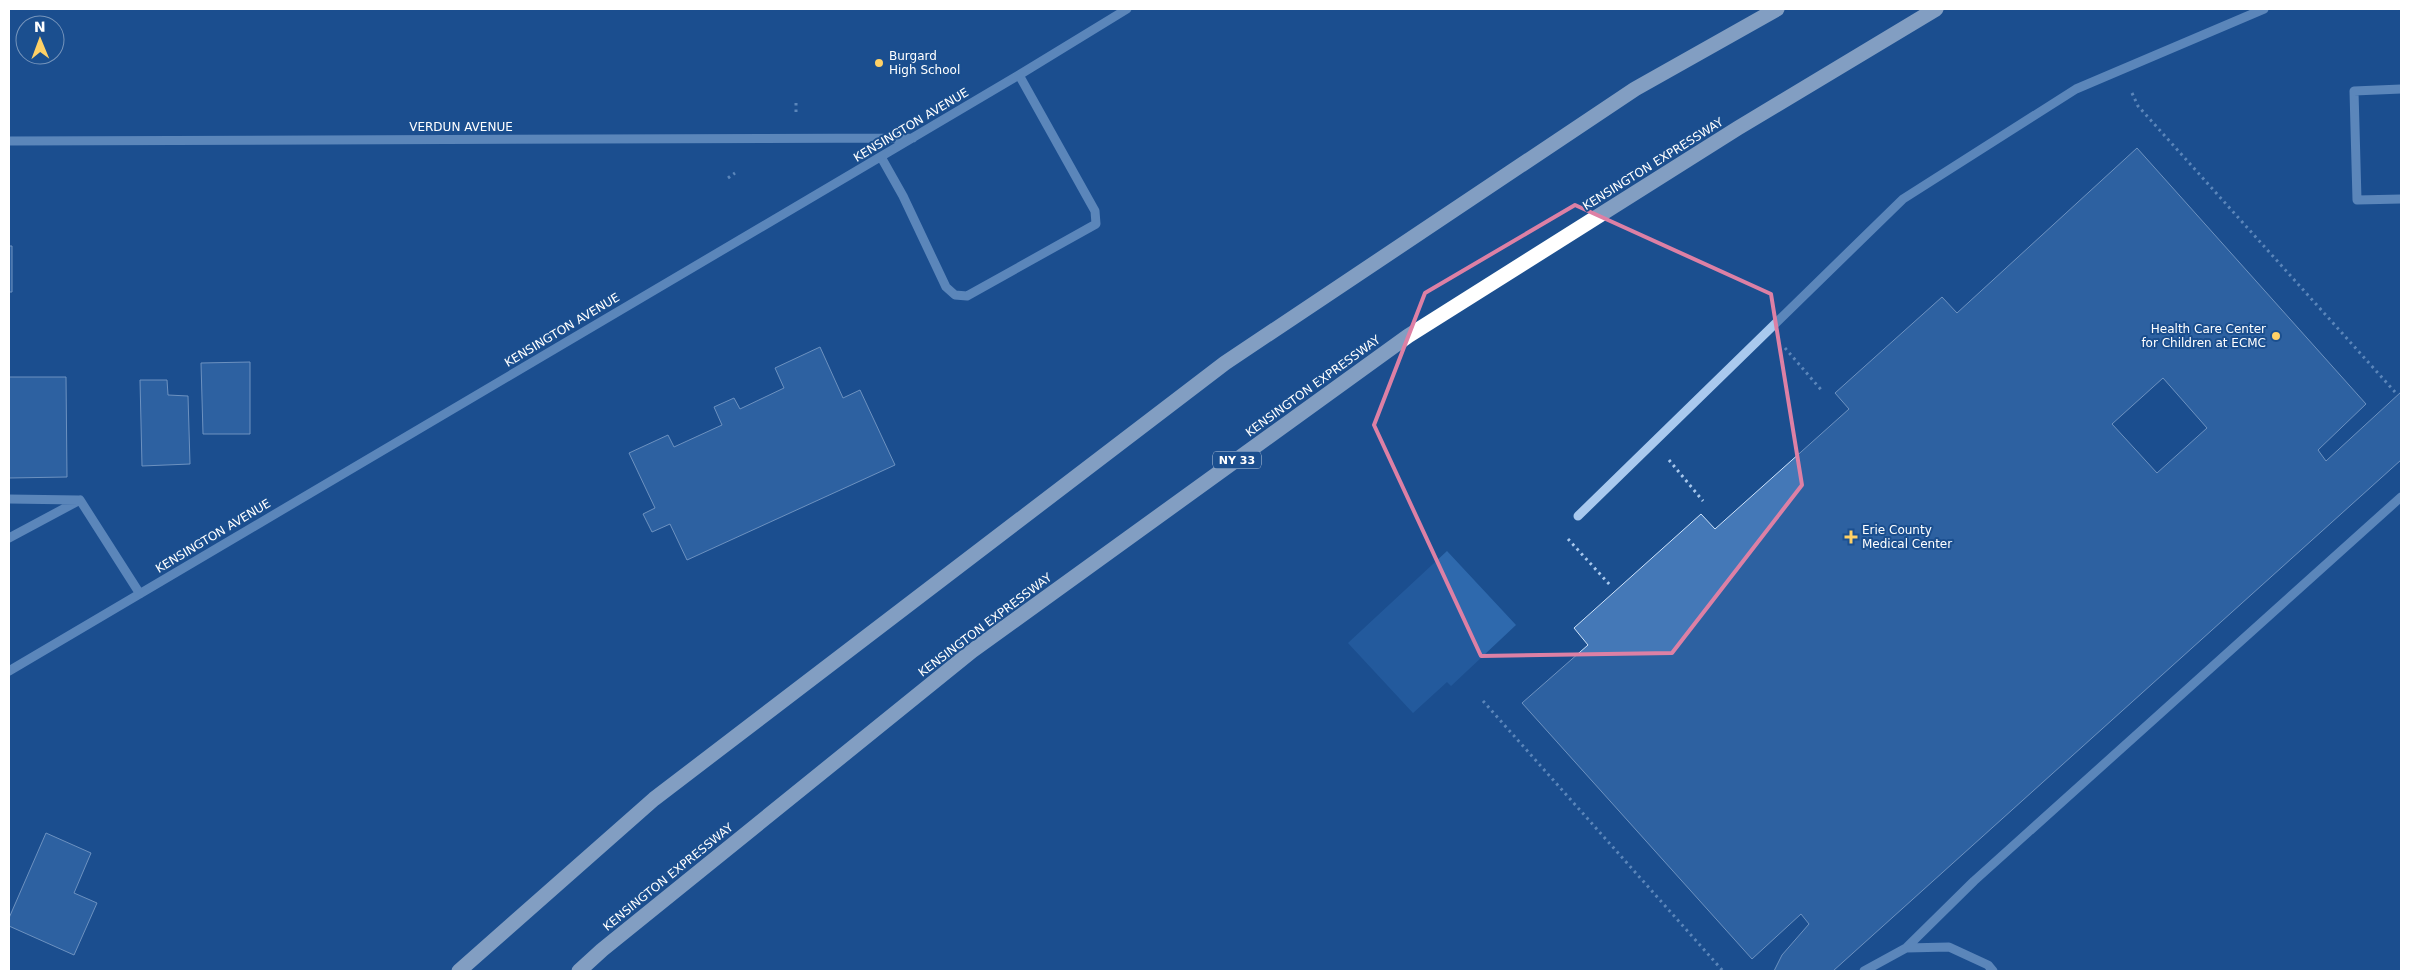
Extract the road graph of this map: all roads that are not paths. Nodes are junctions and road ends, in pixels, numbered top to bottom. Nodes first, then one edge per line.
1 (1127, 9) edge
2 (1776, 9) edge
3 (1936, 9) edge
4 (2264, 9) edge
5 (1019, 75) junction
6 (2401, 89) edge
7 (914, 138) junction
8 (9, 141) edge
9 (881, 157) junction
10 (2401, 198) edge
11 (2401, 497) edge
12 (9, 499) edge
13 (80, 500) junction
14 (1578, 516) dead end
15 (9, 538) edge
16 (140, 594) junction
17 (30, 658) junction
18 (9, 665) edge
19 (9, 671) edge
20 (1906, 948) junction
21 (459, 971) edge
22 (580, 971) edge
23 (1864, 971) edge
24 (1993, 971) edge

1 - 5 street, KENSINGTON AVENUE
2 - 21 highway
3 - 22 highway, KENSINGTON EXPRESSWAY / NY 33
4 - 14 street
5 - 7 street, KENSINGTON AVENUE
5 - 9 street
6 - 10 street
7 - 8 street, VERDUN AVENUE
7 - 9 street, KENSINGTON AVENUE
9 - 16 street, KENSINGTON AVENUE
11 - 20 street
12 - 13 street
13 - 15 street
13 - 16 street
16 - 17 street, KENSINGTON AVENUE
17 - 18 street
17 - 19 street, KENSINGTON AVENUE
20 - 23 street
20 - 24 street

